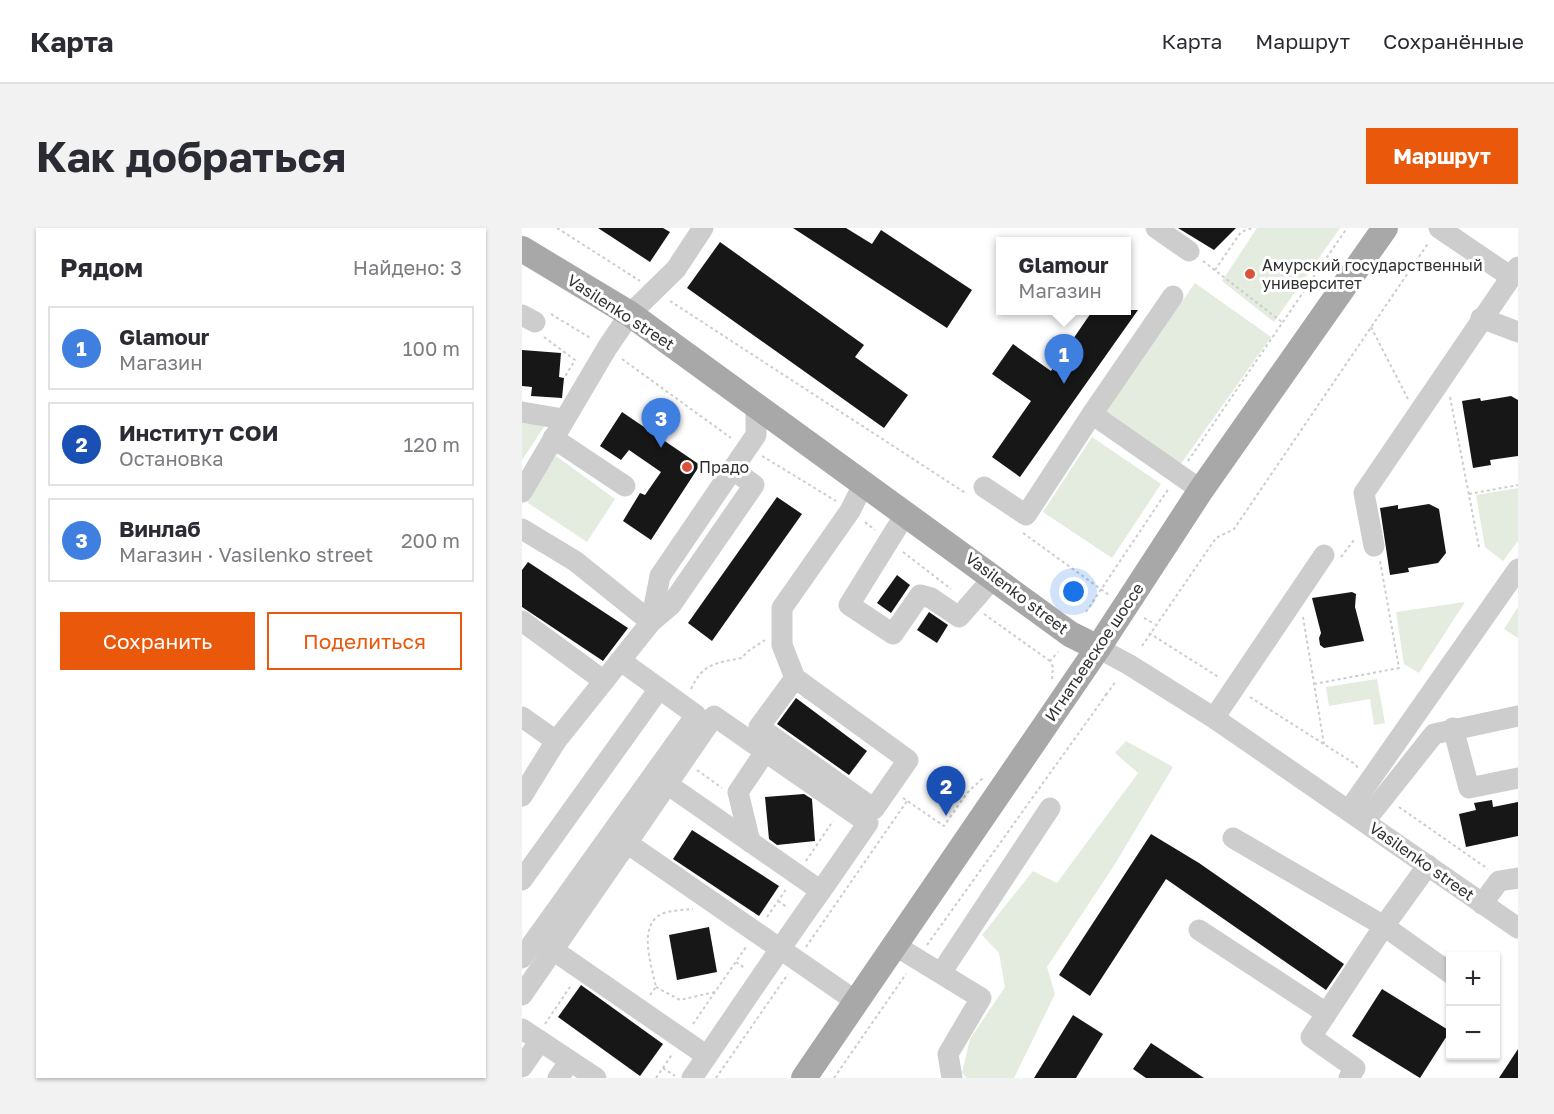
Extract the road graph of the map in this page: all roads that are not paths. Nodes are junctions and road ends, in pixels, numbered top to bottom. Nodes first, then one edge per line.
1 (703, 228) edge
2 (1156, 228) edge
3 (1385, 228) edge
4 (1435, 233) edge
5 (522, 249) edge
6 (1189, 251) road end
7 (1514, 272) edge
8 (1173, 296) dead end
9 (630, 314) junction
10 (1482, 318) junction
11 (1518, 332) edge
12 (756, 407) junction
13 (522, 411) edge
14 (1092, 414) junction
15 (563, 419) junction
16 (553, 438) junction
17 (864, 483) junction
18 (625, 486) dead end
19 (1201, 490) junction
20 (522, 492) edge
21 (979, 493) road end
22 (906, 513) junction
23 (522, 529) edge
24 (1377, 552) road end
25 (1330, 560) road end
26 (1518, 569) edge
27 (994, 576) junction
28 (522, 621) edge
29 (651, 622) junction
30 (1098, 648) junction
31 (621, 661) junction
32 (795, 678) junction
33 (604, 681) junction
34 (659, 688) junction
35 (1518, 716) edge
36 (522, 717) edge
37 (1214, 718) junction
38 (1453, 728) junction
39 (556, 741) junction
40 (765, 752) junction
41 (1518, 778) edge
42 (667, 784) junction
43 (1376, 790) junction
44 (522, 796) edge
45 (1050, 808) dead end
46 (1357, 815) junction
47 (1233, 838) dead end
48 (750, 842) junction
49 (627, 843) junction
50 (1428, 865) junction
51 (1511, 879) edge
52 (522, 880) edge
53 (821, 891) junction
54 (1482, 904) junction
55 (1384, 926) junction
56 (1518, 928) edge
57 (1198, 930) dead end
58 (553, 950) junction
59 (906, 952) junction
60 (789, 955) junction
61 (522, 958) edge
62 (1446, 970) edge
63 (941, 973) junction
64 (522, 995) edge
65 (857, 1002) junction
66 (1326, 1013) junction
67 (533, 1036) edge
68 (707, 1056) junction
69 (570, 1061) junction
70 (522, 1067) edge
71 (558, 1078) edge
72 (596, 1078) edge
73 (692, 1078) edge
74 (804, 1078) edge
75 (952, 1078) edge
76 (1349, 1078) edge

1 - 9 street
2 - 6 street
3 - 19 main road, Игнатьевское шоссе
4 - 7 street
5 - 9 main road, Vasilenko street
7 - 10 street
8 - 14 street
9 - 12 main road, Vasilenko street
9 - 15 street
10 - 11 street
10 - 24 street
12 - 17 main road, Vasilenko street
12 - 29 street
13 - 15 street
14 - 19 street
14 - 21 street
15 - 16 street
16 - 18 street
16 - 20 street
17 - 22 main road, Vasilenko street
17 - 32 street
19 - 30 main road, Игнатьевское шоссе
22 - 27 main road, Vasilenko street
22 - 27 street
23 - 29 street
25 - 37 street
26 - 43 street
27 - 30 main road, Vasilenko street
28 - 33 street
29 - 31 street
30 - 37 street, Vasilenko street
30 - 59 main road, Игнатьевское шоссе
31 - 33 street
31 - 34 street
32 - 32 street
33 - 39 street
34 - 52 street
34 - 61 street
35 - 38 street
36 - 39 street
37 - 46 street, Vasilenko street
38 - 41 street
38 - 43 street
39 - 44 street
40 - 42 street
40 - 48 street
40 - 53 street
42 - 48 street
42 - 49 street
43 - 46 street
45 - 63 street
46 - 50 street, Vasilenko street
47 - 55 street
48 - 53 street
49 - 58 street
49 - 60 street
50 - 54 street, Vasilenko street
50 - 55 street
51 - 54 street
53 - 60 street
54 - 56 street, Vasilenko street
55 - 62 street
55 - 66 street
57 - 66 street
58 - 64 street
58 - 68 street
59 - 63 street
59 - 65 main road, Игнатьевское шоссе
60 - 65 street
60 - 68 street
63 - 75 street
65 - 74 main road, Игнатьевское шоссе
66 - 76 street
67 - 69 street
67 - 70 street
68 - 73 street
69 - 71 street
69 - 72 street

